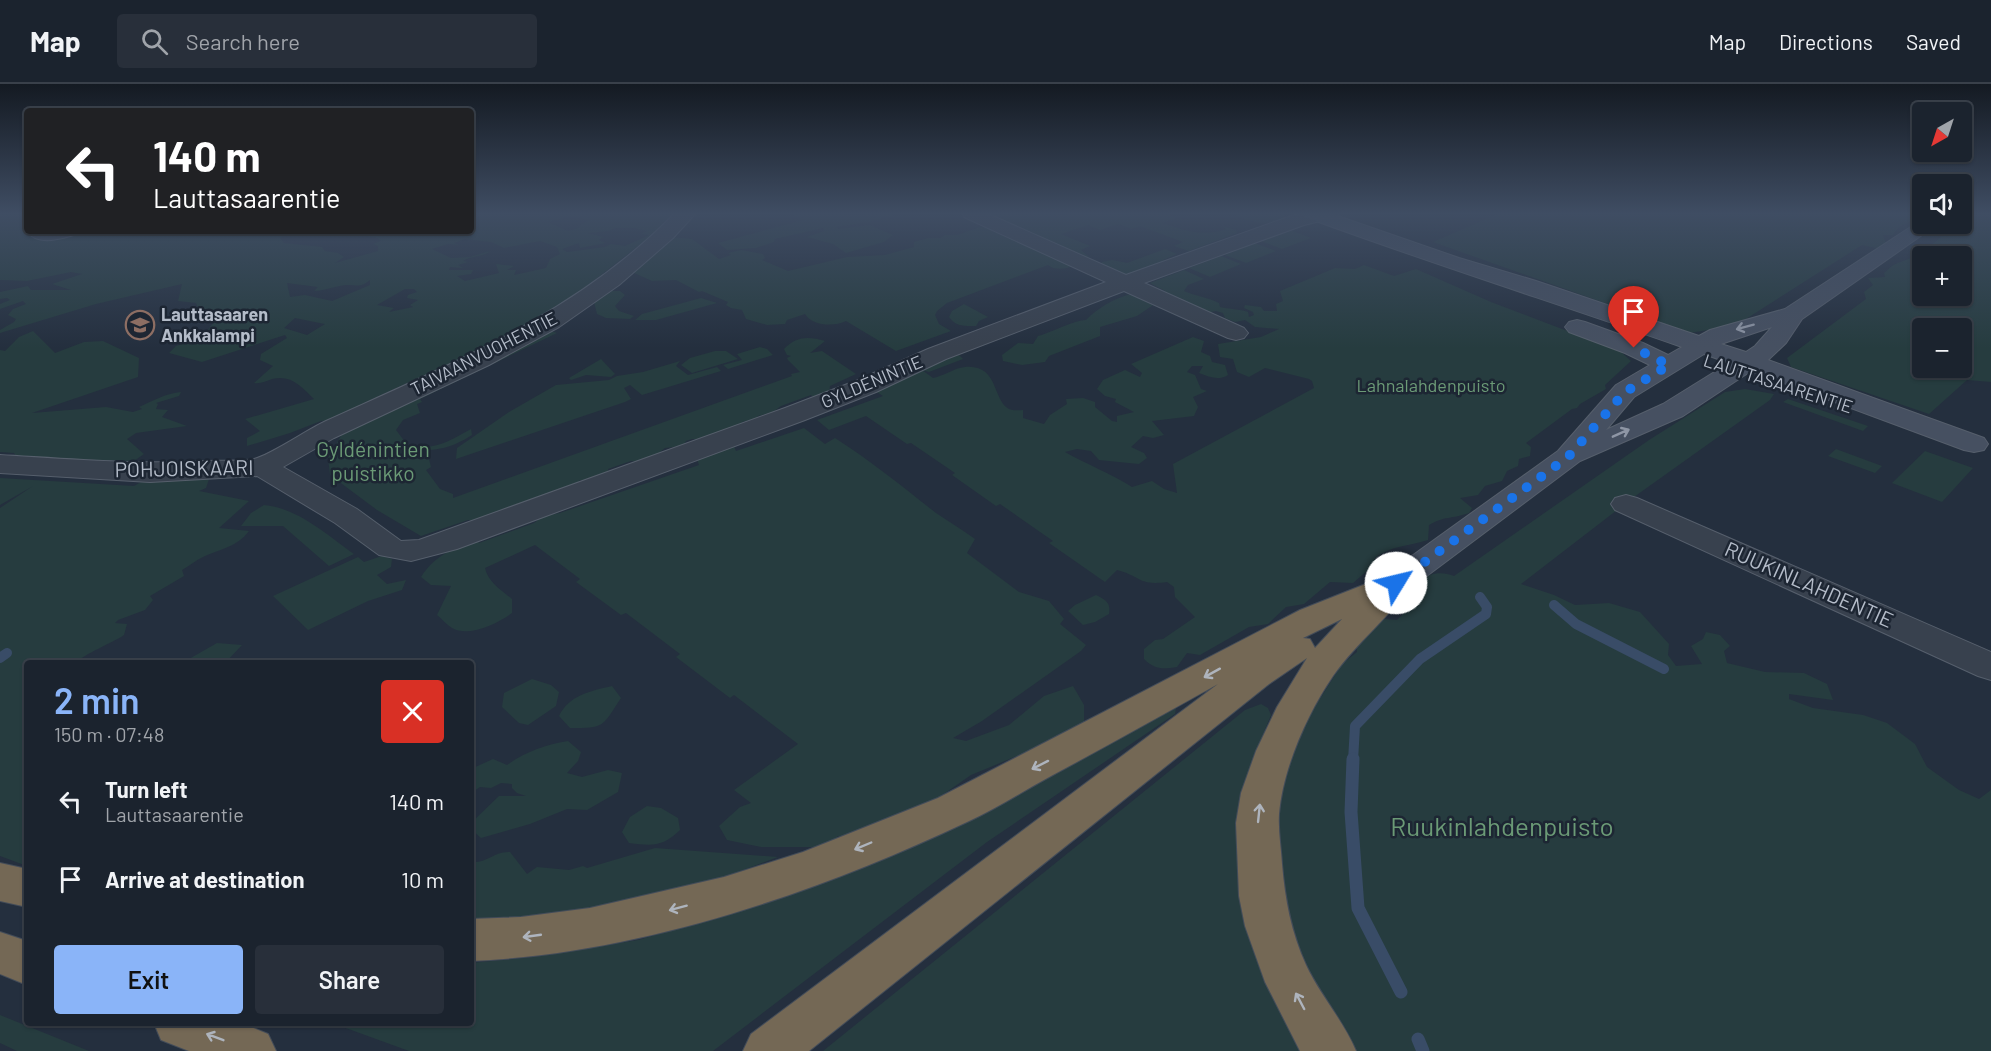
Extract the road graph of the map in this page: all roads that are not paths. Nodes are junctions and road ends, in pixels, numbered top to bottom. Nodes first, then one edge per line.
1 (637, 258) edge
2 (1072, 258) edge
3 (1192, 258) edge
4 (1435, 258) edge
5 (1875, 258) edge
6 (1450, 264) junction
7 (1125, 282) junction
8 (1792, 314) junction
9 (1236, 333) dead end
10 (1685, 355) junction
11 (1742, 366) junction
12 (1982, 447) edge
13 (1568, 457) junction
14 (0, 464) edge
15 (262, 466) junction
16 (1626, 504) dead end
17 (415, 551) joint
18 (1396, 583) junction
19 (1991, 667) edge
20 (0, 882) edge
21 (24, 887) edge
22 (474, 940) edge
23 (0, 952) edge
24 (24, 962) edge
25 (187, 1026) edge
26 (781, 1041) edge
27 (250, 1051) edge
28 (1330, 1051) edge

1 - 15 street, TAIVAANVUOHENTIE
2 - 7 street
3 - 7 street, GYLDÉNINTIE
4 - 6 main road, LAUTTASAARENTIE
5 - 8 main road
6 - 10 main road, LAUTTASAARENTIE
6 - 10 main road, LAUTTASAARENTIE
7 - 9 street
7 - 17 street, GYLDÉNINTIE
8 -> 10 main road
8 - 11 main road
10 - 11 main road, LAUTTASAARENTIE
10 - 13 main road
11 - 12 main road, LAUTTASAARENTIE
13 -> 11 main road
13 - 18 main road
14 - 15 street, POHJOISKAARI
15 - 17 street, POHJOISKAARI
16 - 19 street, RUUKINLAHDENTIE
18 -> 22 highway
18 - 26 highway
28 -> 18 highway
20 - 21 highway
23 - 24 highway
27 -> 25 highway

